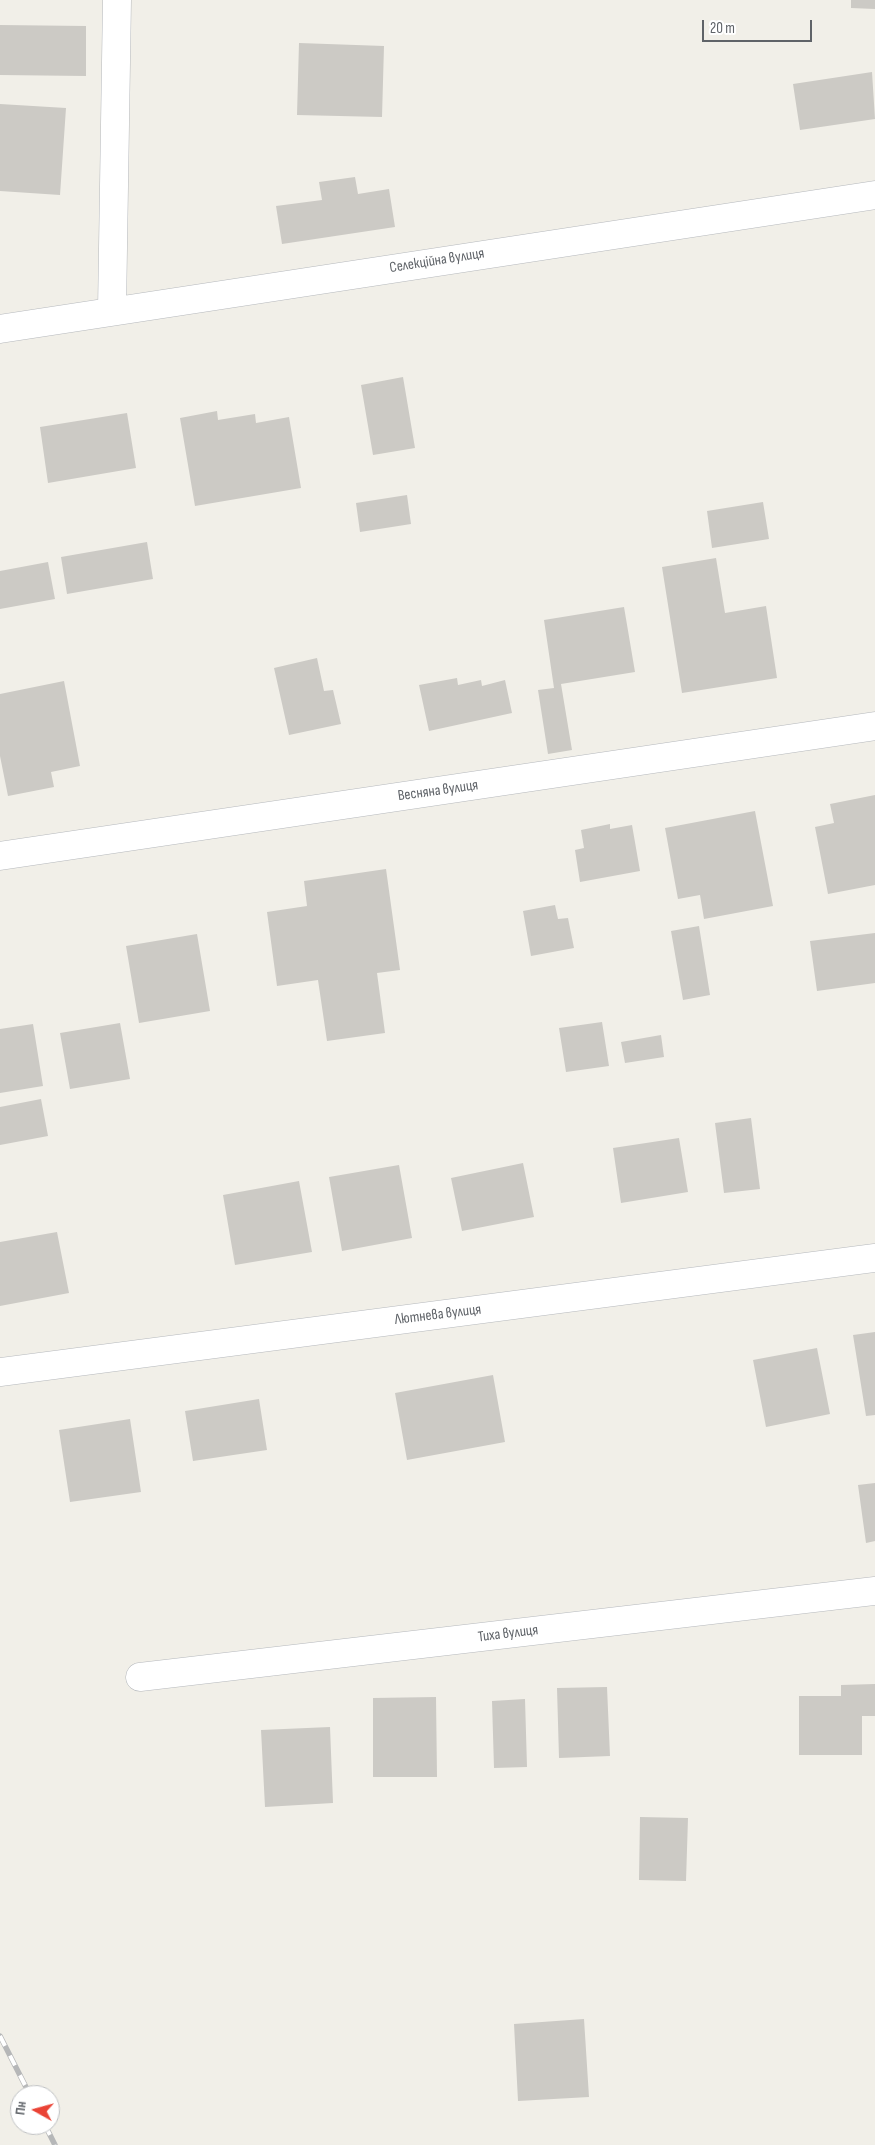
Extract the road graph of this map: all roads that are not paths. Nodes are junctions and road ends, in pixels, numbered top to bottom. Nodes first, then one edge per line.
1 (116, 0) edge
2 (875, 195) edge
3 (112, 310) junction
4 (0, 328) edge
5 (875, 726) edge
6 (0, 856) edge
7 (875, 1258) edge
8 (0, 1372) edge
9 (875, 1591) edge
10 (140, 1677) dead end

1 - 3 street
2 - 3 street, Селекційна вулиця
3 - 4 street, Селекційна вулиця
5 - 6 street, Весняна вулиця
7 - 8 street, Лютнева вулиця
9 - 10 street, Тиха вулиця

